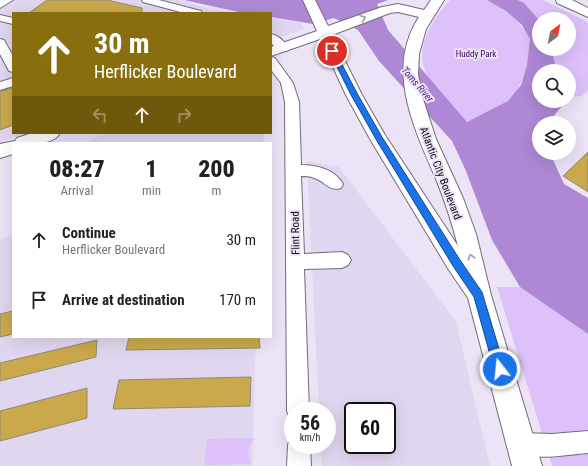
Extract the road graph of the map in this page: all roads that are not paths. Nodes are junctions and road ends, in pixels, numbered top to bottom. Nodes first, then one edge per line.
1 (8, 0) edge
2 (147, 0) edge
3 (309, 0) edge
4 (438, 0) edge
5 (562, 0) edge
6 (0, 5) edge
7 (193, 12) edge
8 (588, 13) edge
9 (427, 15) junction
10 (0, 18) edge
11 (12, 21) edge
12 (328, 28) junction
13 (272, 39) edge
14 (0, 42) edge
15 (277, 50) edge
16 (272, 62) edge
17 (12, 66) edge
18 (12, 82) edge
19 (0, 86) edge
20 (48, 134) edge
21 (26, 142) edge
22 (12, 147) edge
23 (0, 151) edge
24 (293, 170) junction
25 (335, 184) dead end
26 (342, 260) dead end
27 (295, 262) junction
28 (479, 295) junction
29 (298, 402) edge
30 (588, 442) edge
31 (299, 454) edge
32 (524, 455) edge
33 (299, 466) edge

1 - 6 street
2 - 7 street
3 - 12 main road
4 - 9 main road, Atlantic City Boulevard
5 - 8 main road
12 -> 9 main road
28 -> 9 main road, Atlantic City Boulevard
10 - 11 street
12 - 15 main road
12 - 28 main road
13 - 15 street
14 - 17 street
16 - 24 street, Flint Road
18 - 19 street
20 - 21 main road
22 - 23 main road
24 - 25 street
24 - 27 street, Flint Road
26 - 27 street
27 - 29 street, Flint Road
28 - 32 main road, Atlantic City Boulevard
30 - 32 street
31 - 33 street

